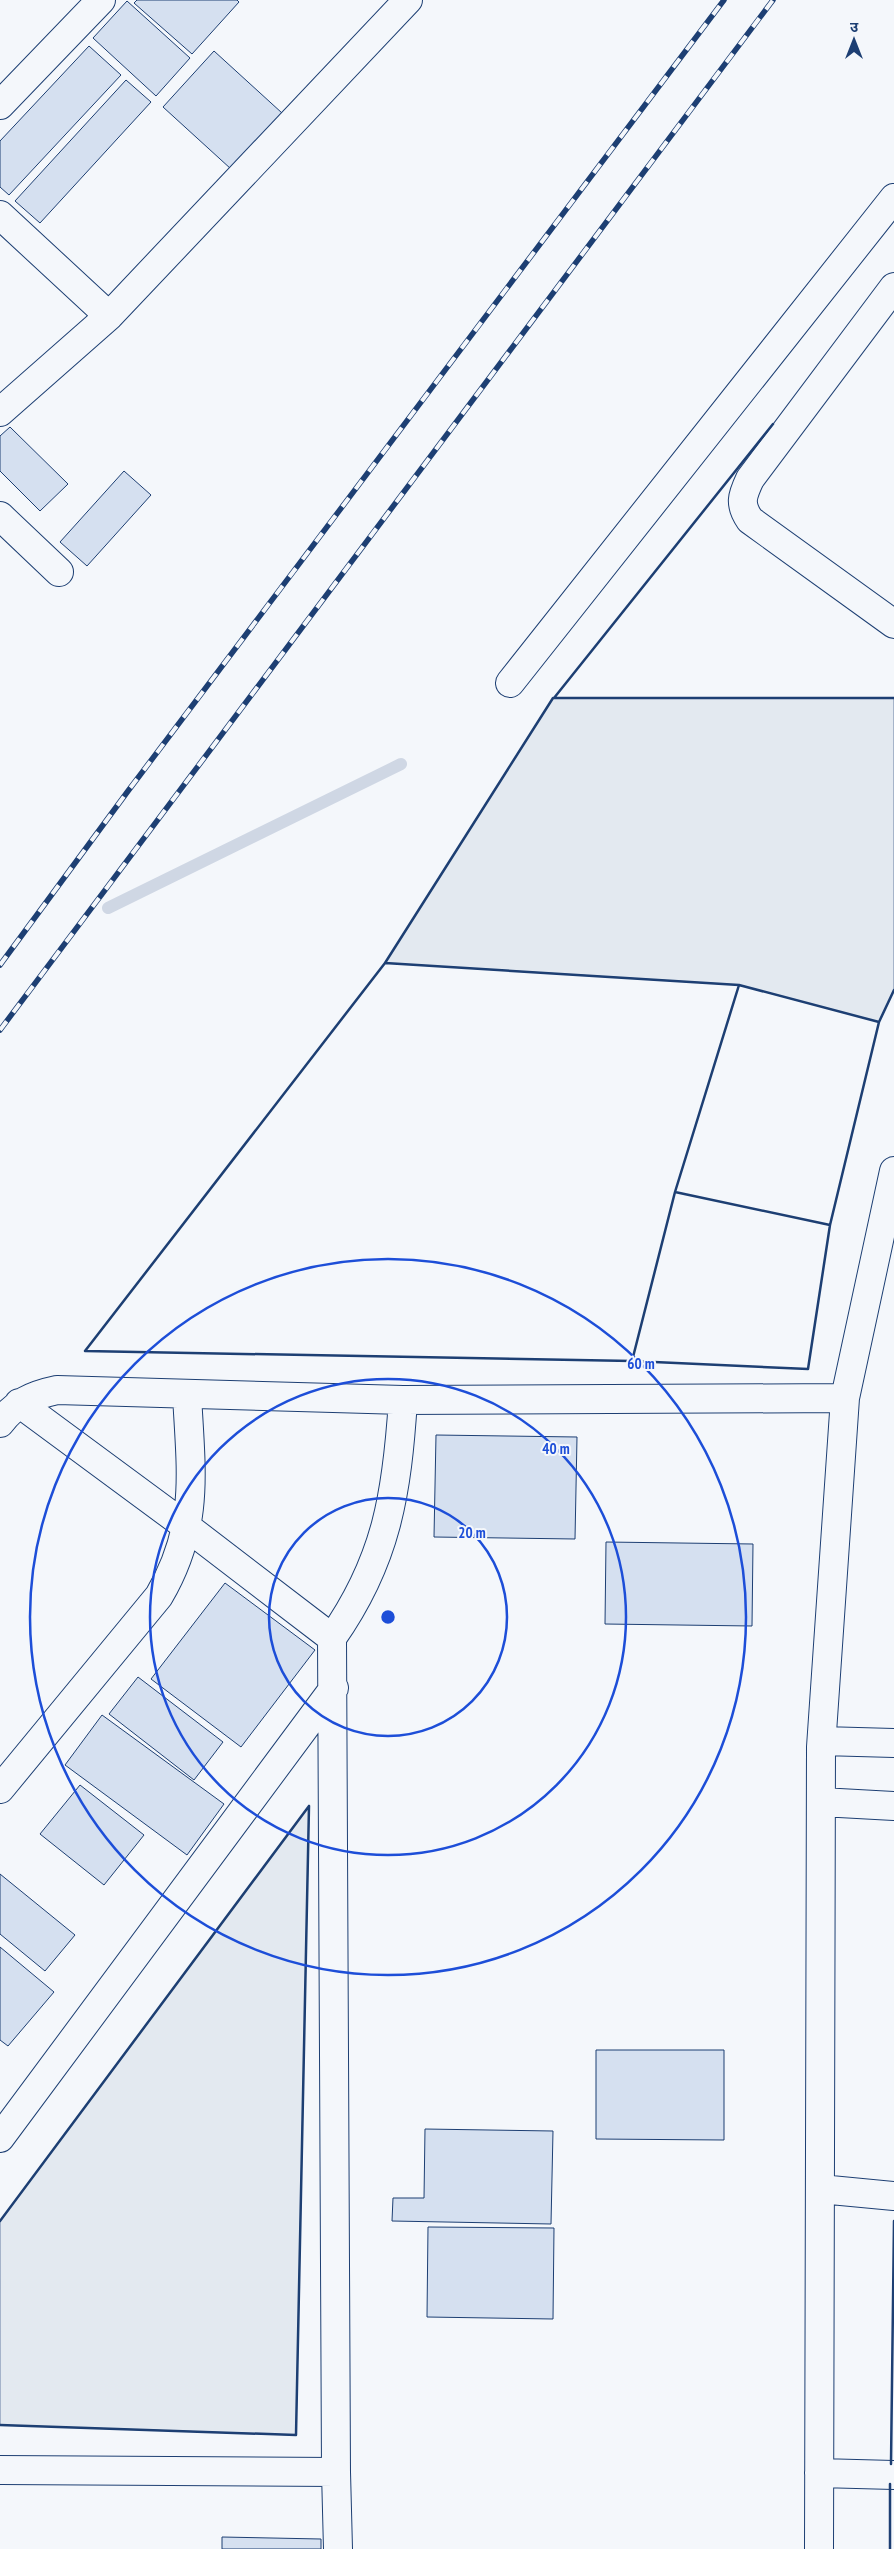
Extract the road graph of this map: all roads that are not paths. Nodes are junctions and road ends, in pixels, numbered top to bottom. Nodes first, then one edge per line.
1 (101, 0) edge
2 (408, 0) edge
3 (0, 105) edge
4 (894, 199) edge
5 (0, 215) edge
6 (894, 287) edge
7 (108, 316) junction
8 (0, 412) edge
9 (0, 516) edge
10 (60, 572) dead end
11 (894, 624) edge
12 (510, 683) dead end
13 (894, 1171) edge
14 (187, 1395) junction
15 (845, 1398) junction
16 (403, 1400) junction
17 (19, 1403) junction
18 (0, 1423) edge
19 (187, 1527) junction
20 (332, 1638) junction
21 (334, 1688) junction
22 (822, 1741) junction
23 (894, 1742) edge
24 (0, 1789) edge
25 (821, 1802) junction
26 (894, 1806) edge
27 (0, 2138) edge
28 (820, 2188) junction
29 (894, 2196) edge
30 (0, 2470) edge
31 (336, 2472) junction
32 (819, 2473) junction
33 (894, 2475) edge
34 (338, 2549) edge
35 (819, 2549) edge

1 - 3 street
2 - 7 street
4 - 12 street
5 - 7 street
6 - 11 street
7 - 8 street
9 - 10 street
13 - 15 street
14 - 16 street
14 - 17 street
14 - 19 street
15 - 16 street
15 - 22 street
16 - 20 street
17 - 18 street
17 - 19 street
19 - 20 street
19 - 24 street
20 - 21 street
21 - 27 street
21 - 31 street
22 - 23 street
22 - 25 street
25 - 26 street
25 - 28 street
28 - 29 street
28 - 32 street
30 - 31 street
31 - 34 street
32 - 33 street
32 - 35 street

